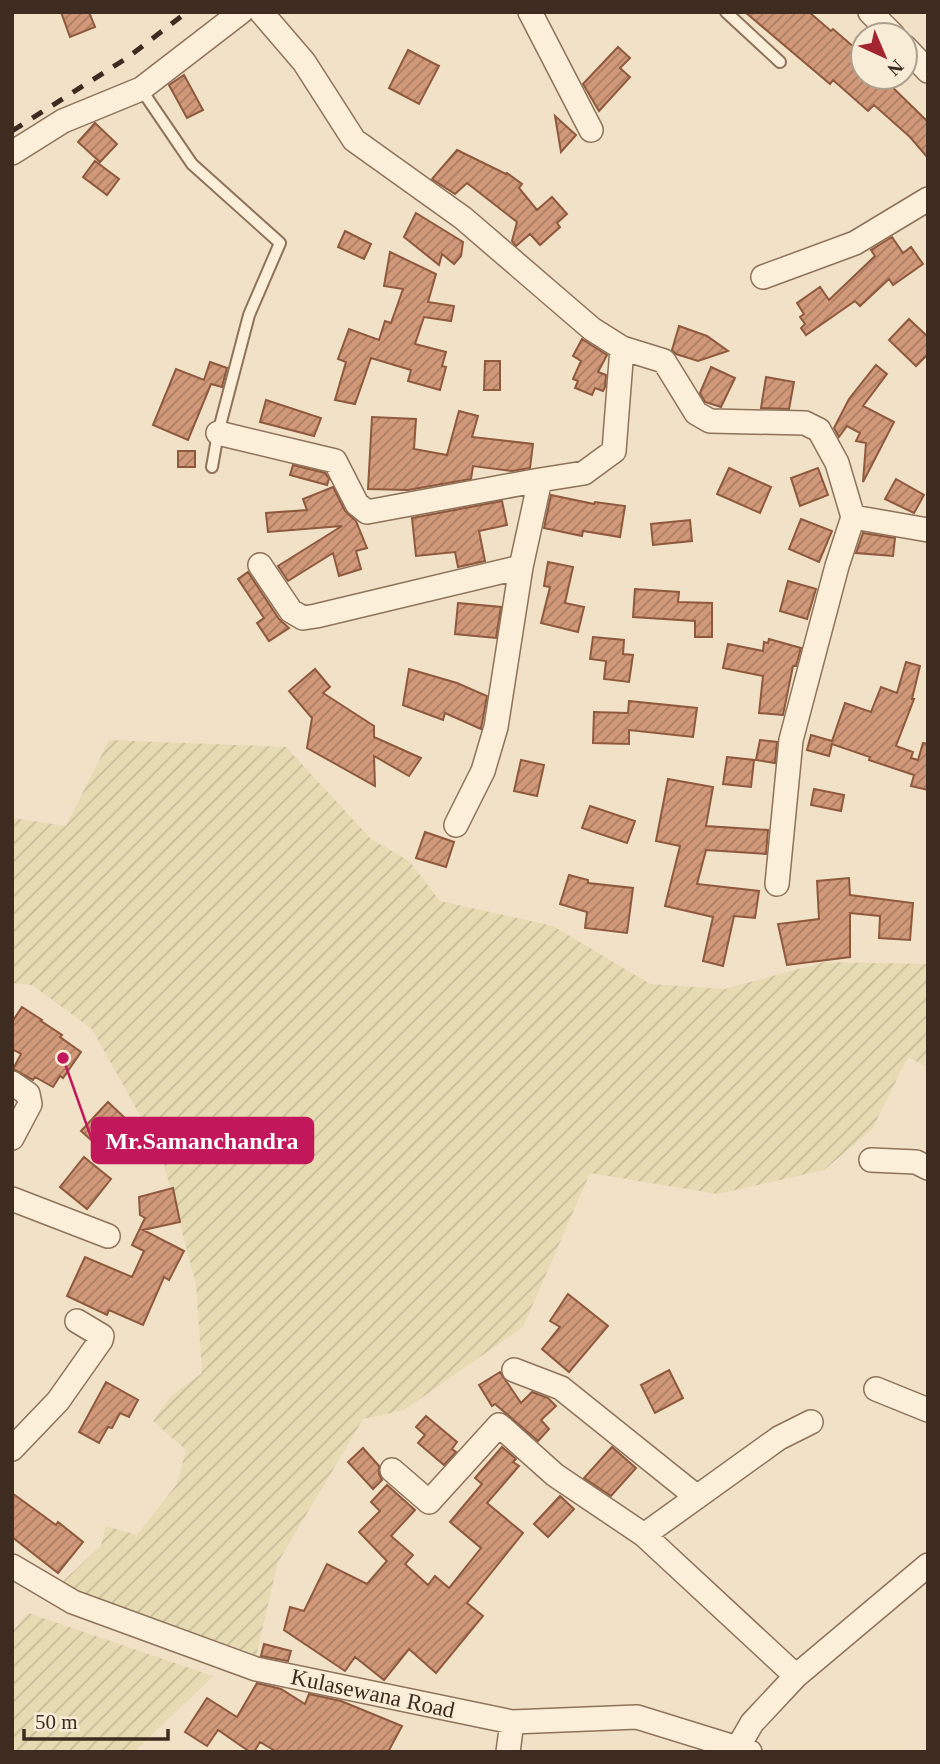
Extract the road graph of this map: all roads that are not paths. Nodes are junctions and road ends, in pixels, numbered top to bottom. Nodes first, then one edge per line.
1 (242, 12) edge
2 (261, 12) edge
3 (530, 12) edge
4 (726, 12) edge
5 (780, 61) dead end
6 (141, 89) junction
7 (591, 130) dead end
8 (12, 153) edge
9 (928, 199) edge
10 (763, 277) dead end
11 (622, 348) junction
12 (218, 433) junction
13 (212, 467) dead end
14 (540, 480) junction
15 (853, 517) junction
16 (928, 530) edge
17 (260, 565) dead end
18 (521, 567) junction
19 (456, 825) dead end
20 (777, 884) dead end
21 (12, 1083) edge
22 (12, 1138) edge
23 (871, 1160) dead end
24 (928, 1168) edge
25 (12, 1199) edge
26 (108, 1236) dead end
27 (77, 1321) dead end
28 (514, 1370) dead end
29 (876, 1389) dead end
30 (928, 1410) edge
31 (811, 1422) dead end
32 (12, 1449) edge
33 (392, 1470) dead end
34 (696, 1497) junction
35 (644, 1535) junction
36 (928, 1565) edge
37 (12, 1566) edge
38 (796, 1676) junction
39 (512, 1722) junction
40 (743, 1750) edge
41 (508, 1752) edge

1 - 6 street
2 - 11 street
3 - 7 street
4 - 5 lane
6 - 8 street
6 - 12 lane
9 - 10 street
11 - 14 street
11 - 15 street
12 - 13 lane
12 - 14 street
14 - 18 street
15 - 16 street
15 - 20 street
17 - 18 street
18 - 19 street
21 - 22 street
23 - 24 street
25 - 26 street
27 - 32 street
28 - 34 street
29 - 30 street
31 - 34 street
33 - 35 street
34 - 35 street
35 - 38 street
36 - 38 street
37 - 39 street, Kulasewana Road
38 - 40 street
39 - 40 street, Kulasewana Road
39 - 41 street

